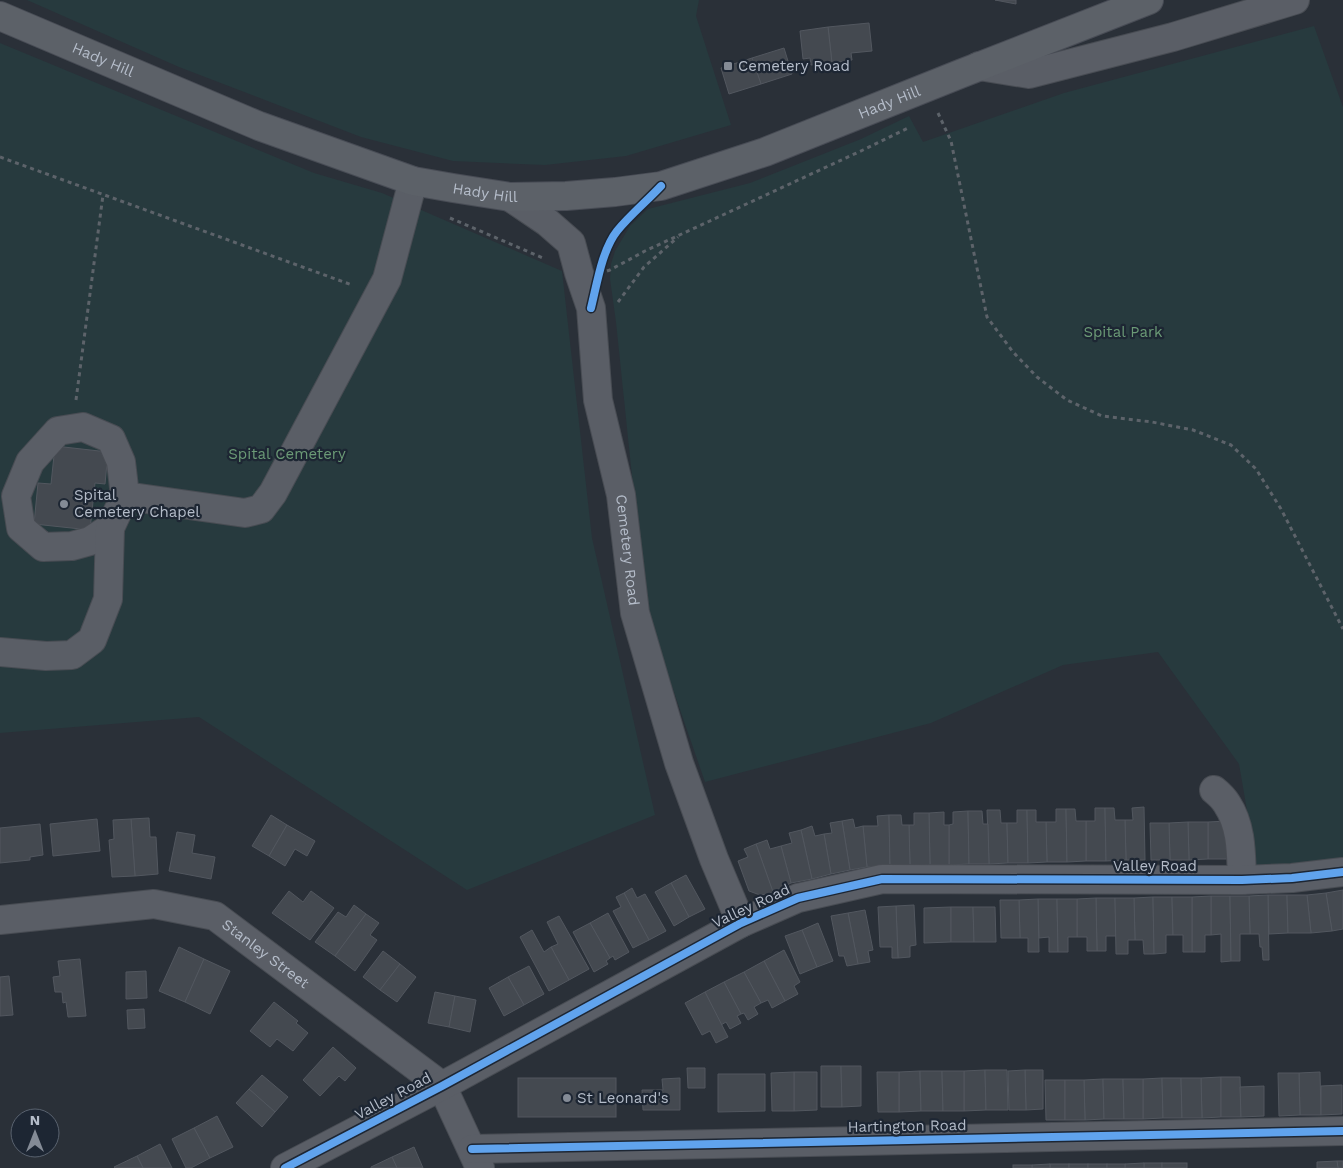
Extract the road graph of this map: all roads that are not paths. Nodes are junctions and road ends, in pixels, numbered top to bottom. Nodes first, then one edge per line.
1 (1149, 0) edge
2 (1295, 0) edge
3 (0, 16) edge
4 (979, 66) junction
5 (413, 181) junction
6 (510, 197) junction
7 (125, 496) junction
8 (110, 528) junction
9 (0, 652) edge
10 (1214, 790) dead end
11 (1343, 872) edge
12 (1242, 880) junction
13 (0, 920) edge
14 (741, 923) junction
15 (442, 1086) junction
16 (1343, 1131) edge
17 (476, 1158) edge
18 (285, 1168) edge

1 - 4 main road, Hady Hill
2 - 4 street
3 - 5 main road, Hady Hill
4 - 6 main road, Hady Hill
5 - 6 main road, Hady Hill
5 - 7 street
6 - 14 street, Cemetery Road
7 - 8 street
7 - 8 street
8 - 9 street
10 - 12 street
11 - 12 street, Valley Road
12 - 14 street, Valley Road
13 - 15 street, Stanley Street
14 - 15 street, Valley Road
15 - 17 street
15 - 18 street, Valley Road
16 - 17 street, Hartington Road

